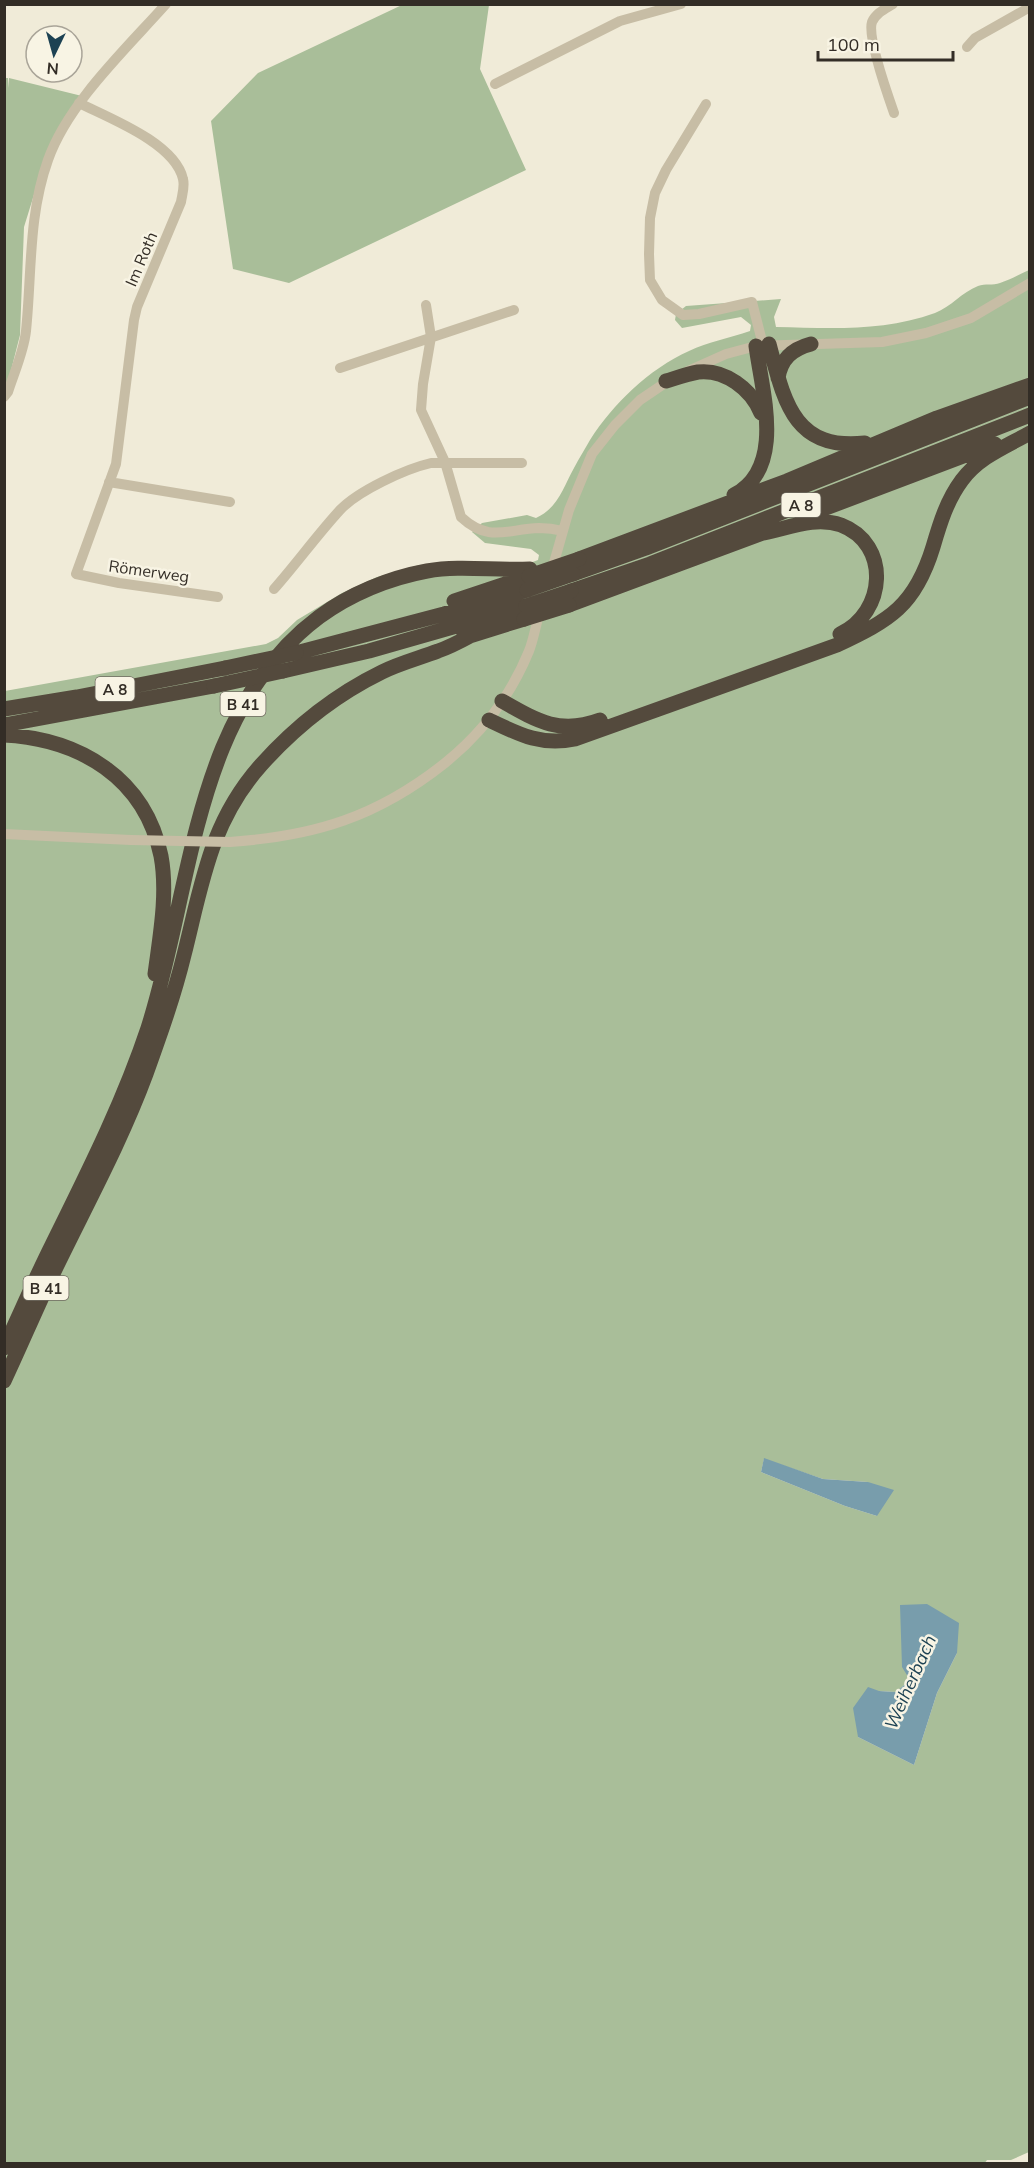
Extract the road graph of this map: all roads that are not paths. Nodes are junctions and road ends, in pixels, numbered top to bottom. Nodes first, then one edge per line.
1 (166, 4) edge
2 (681, 4) edge
3 (893, 4) edge
4 (1029, 7) edge
5 (967, 47) dead end
6 (495, 84) dead end
7 (79, 103) junction
8 (706, 104) dead end
9 (894, 113) dead end
10 (1029, 283) edge
11 (426, 305) dead end
12 (514, 310) dead end
13 (431, 337) junction
14 (811, 344) junction
15 (762, 345) junction
16 (340, 368) dead end
17 (778, 378) junction
18 (666, 381) junction
19 (1029, 385) edge
20 (4, 397) edge
21 (1029, 397) edge
22 (1029, 415) edge
23 (766, 424) junction
24 (1029, 432) edge
25 (879, 441) junction
26 (445, 462) junction
27 (522, 463) dead end
28 (109, 483) junction
29 (230, 502) dead end
30 (691, 516) junction
31 (563, 531) junction
32 (764, 533) junction
33 (76, 574) joint
34 (529, 578) junction
35 (274, 589) dead end
36 (218, 597) dead end
37 (570, 598) junction
38 (525, 613) junction
39 (472, 635) junction
40 (313, 665) junction
41 (502, 701) junction
42 (4, 709) edge
43 (489, 720) junction
44 (4, 725) edge
45 (4, 735) edge
46 (4, 834) edge
47 (147, 1029) junction
48 (4, 1348) edge
49 (4, 1381) edge

1 - 7 street
2 - 6 street
3 - 9 street
4 - 5 street
7 - 20 street
7 - 28 street, Im Roth
8 - 15 street
10 - 14 street
11 - 13 street
12 - 13 street
13 - 16 street
13 - 26 street
14 - 15 street
14 - 17 highway
15 - 17 highway
15 - 18 street
15 - 23 highway
17 - 25 highway
18 - 23 highway
18 - 31 street
19 - 25 highway
21 - 34 highway, A 8, bridge
22 - 37 highway, A 8
23 - 30 highway
24 - 32 highway
24 - 43 highway
25 - 30 highway
26 - 27 street
26 - 31 street
26 - 35 street
28 - 29 street
28 - 33 street, Im Roth
30 - 34 highway, bridge
31 - 41 street
32 - 37 highway
32 - 41 highway
33 - 36 street, Römerweg
34 - 42 highway, A 8, bridge
34 - 47 highway, B 41
37 - 38 highway, A 8, bridge
38 - 39 highway
38 - 40 highway, A 8
39 - 40 highway
39 - 49 highway, B 41
40 - 44 highway, A 8, bridge
41 - 43 street
43 - 46 street, bridge
45 - 47 highway
47 - 48 highway, B 41

